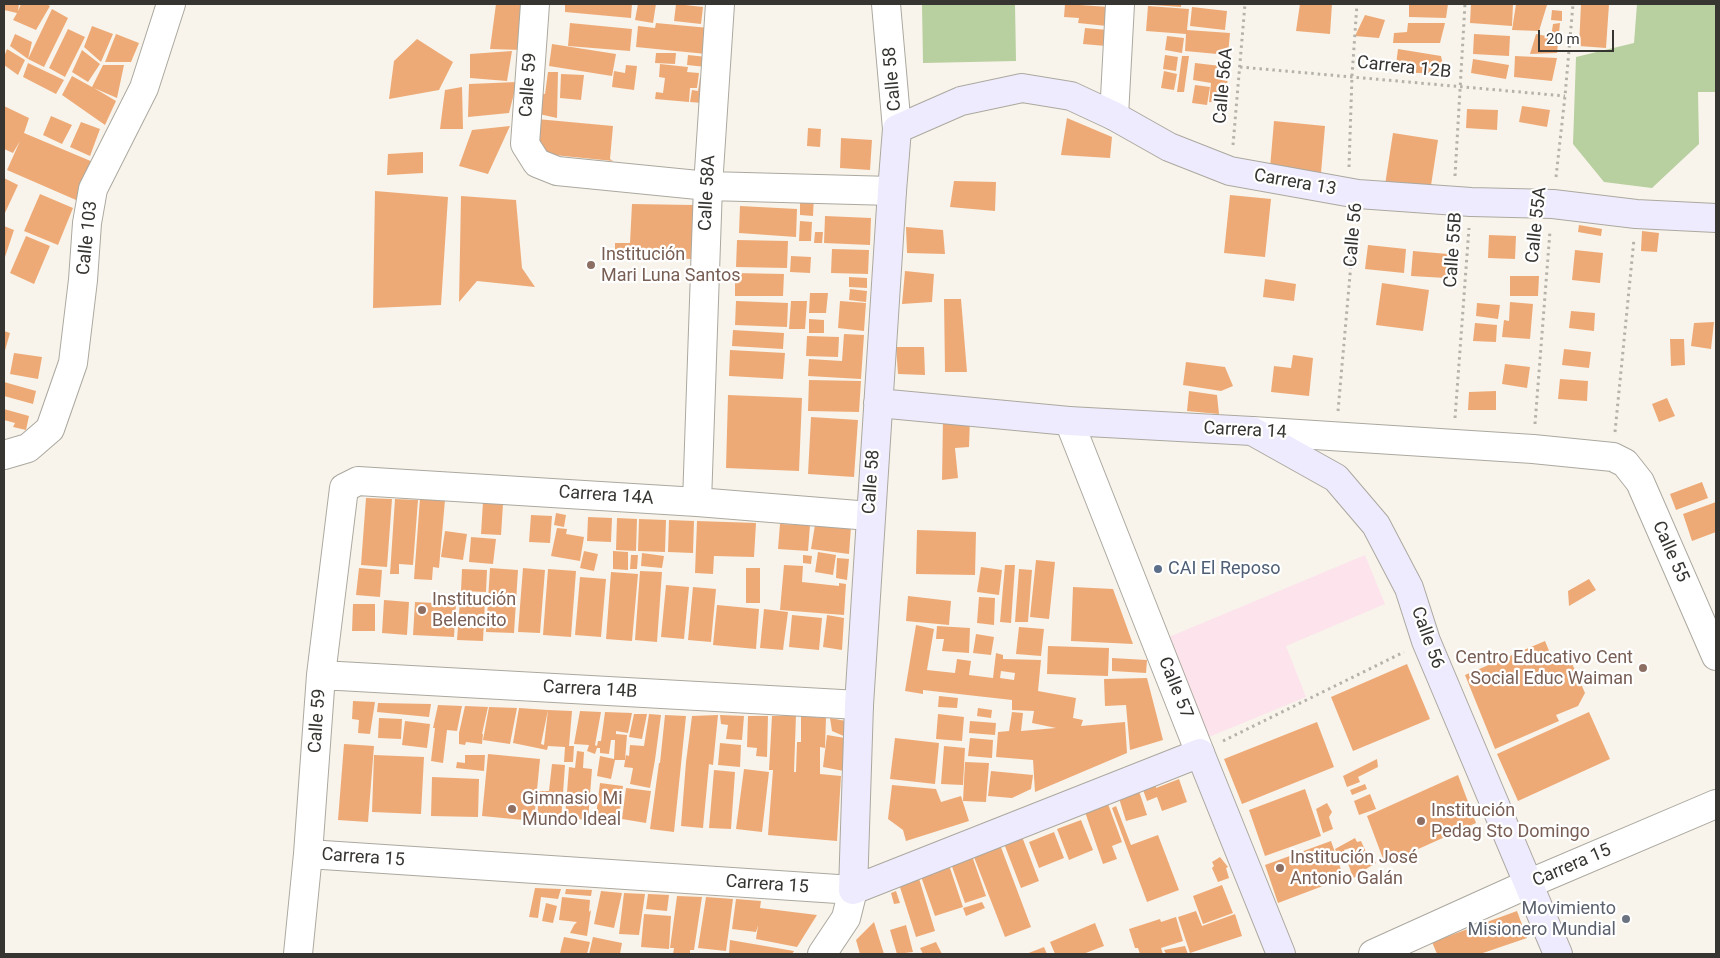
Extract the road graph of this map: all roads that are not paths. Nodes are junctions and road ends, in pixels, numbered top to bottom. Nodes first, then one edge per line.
1 (171, 4) edge
2 (535, 4) edge
3 (720, 4) edge
4 (886, 4) edge
5 (1120, 4) edge
6 (1114, 116) junction
7 (898, 130) junction
8 (708, 186) junction
9 (892, 191) junction
10 (1716, 218) edge
11 (878, 403) junction
12 (1069, 421) junction
13 (1252, 432) junction
14 (4, 455) edge
15 (1613, 457) joint
16 (344, 488) joint
17 (697, 502) junction
18 (870, 516) junction
19 (1716, 656) edge
20 (321, 675) junction
21 (859, 705) junction
22 (1200, 753) junction
23 (1716, 804) edge
24 (308, 854) junction
25 (1528, 884) junction
26 (853, 890) junction
27 (298, 954) edge
28 (822, 954) edge
29 (1281, 954) edge
30 (1373, 954) edge
31 (1558, 954) edge

1 - 14 street, Calle 103
2 - 8 street, Calle 59
3 - 8 street, Calle 58A
4 - 7 street, Calle 58
5 - 6 street
6 - 7 street, Carrera 13
6 - 10 street, Carrera 13
7 - 9 street, Calle 58
8 - 9 street
8 - 17 street, Calle 58A
9 - 11 street, Calle 58
11 - 12 street, Carrera 14
11 - 18 street, Calle 58
12 - 13 street, Carrera 14
12 - 22 street, Calle 57
13 - 15 street, Carrera 14
13 - 25 street, Calle 56
15 - 19 street, Calle 55
16 - 17 street, Carrera 14A
16 - 20 street, Calle 59
17 - 18 street, Carrera 14A
18 - 21 street, Calle 58
20 - 21 street, Carrera 14B
20 - 24 street, Calle 59
21 - 26 street, Calle 58
22 - 26 street, Carrera 15
22 - 29 street, Calle 57
23 - 25 street, Carrera 15
24 - 26 street, Carrera 15
24 - 27 street, Calle 59
25 - 30 street, Carrera 15
25 - 31 street, Calle 56
26 - 28 street, Calle 58

